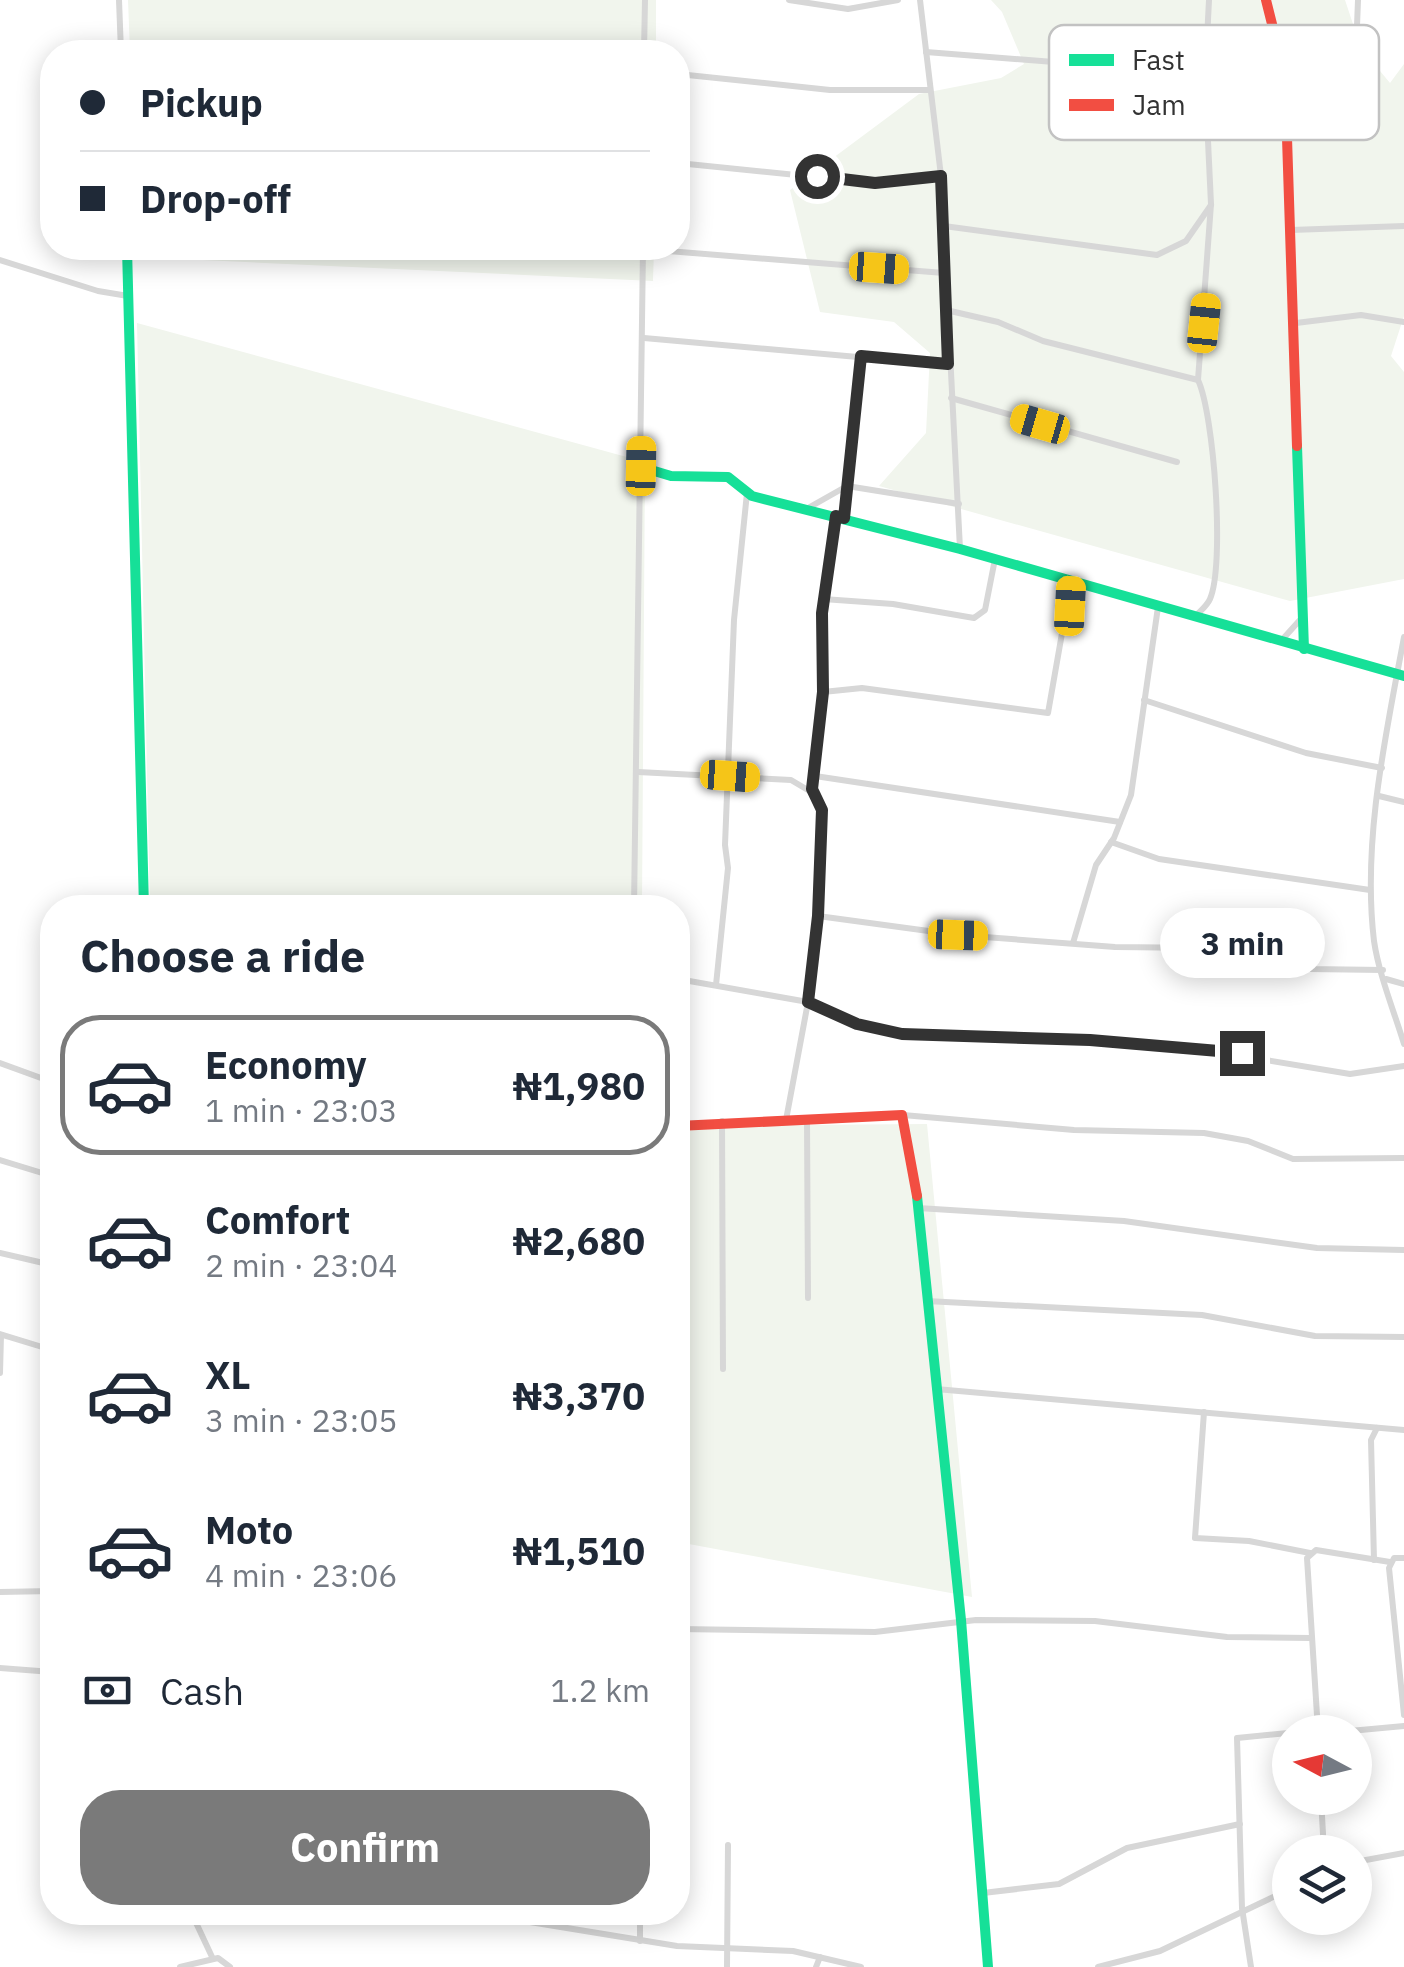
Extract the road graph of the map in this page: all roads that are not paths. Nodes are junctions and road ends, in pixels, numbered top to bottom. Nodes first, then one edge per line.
1 (118, 0) edge
2 (645, 0) edge
3 (788, 0) edge
4 (898, 0) edge
5 (920, 0) edge
6 (1209, 0) edge
7 (1266, 0) edge
8 (1358, 0) edge
9 (1210, 25) edge
10 (1267, 25) edge
11 (1359, 25) edge
12 (120, 40) edge
13 (644, 40) edge
14 (926, 52) junction
15 (1049, 62) edge
16 (690, 75) edge
17 (930, 90) junction
18 (1208, 140) edge
19 (1286, 140) edge
20 (690, 165) edge
21 (941, 176) junction
22 (1211, 204) junction
23 (944, 226) junction
24 (1404, 226) edge
25 (1291, 230) junction
26 (690, 252) edge
27 (0, 260) edge
28 (127, 260) edge
29 (643, 260) edge
30 (944, 272) junction
31 (128, 296) junction
32 (946, 310) junction
33 (1404, 322) edge
34 (1296, 323) junction
35 (644, 338) junction
36 (861, 356) junction
37 (948, 364) junction
38 (1198, 380) junction
39 (951, 398) junction
40 (1177, 462) dead end
41 (641, 466) junction
42 (848, 486) junction
43 (747, 493) junction
44 (959, 504) junction
45 (807, 510) junction
46 (840, 517) junction
47 (960, 549) junction
48 (995, 559) junction
49 (1071, 582) junction
50 (823, 599) junction
51 (1158, 607) junction
52 (1194, 618) junction
53 (1300, 620) junction
54 (1404, 636) edge
55 (1280, 642) junction
56 (1304, 649) junction
57 (1400, 676) edge
58 (823, 692) junction
59 (1144, 700) junction
60 (1382, 768) junction
61 (638, 772) junction
62 (730, 776) junction
63 (814, 776) junction
64 (812, 789) junction
65 (1379, 796) junction
66 (1404, 802) edge
67 (1120, 822) junction
68 (1111, 842) junction
69 (1370, 890) junction
70 (144, 895) edge
71 (634, 895) edge
72 (818, 916) junction
73 (1073, 943) junction
74 (1384, 974) junction
75 (690, 981) edge
76 (1404, 984) edge
77 (716, 986) junction
78 (808, 1002) junction
79 (1404, 1044) edge
80 (0, 1063) edge
81 (1404, 1066) edge
82 (40, 1078) edge
83 (902, 1115) junction
84 (786, 1120) junction
85 (807, 1120) junction
86 (722, 1121) junction
87 (690, 1125) edge
88 (1404, 1158) edge
89 (0, 1160) edge
90 (40, 1172) edge
91 (918, 1208) junction
92 (1404, 1250) edge
93 (0, 1253) edge
94 (40, 1261) edge
95 (808, 1298) dead end
96 (925, 1300) junction
97 (0, 1334) edge
98 (1404, 1337) edge
99 (40, 1346) edge
100 (723, 1369) dead end
101 (0, 1373) edge
102 (935, 1388) junction
103 (1204, 1412) junction
104 (1377, 1428) junction
105 (1404, 1430) edge
106 (1310, 1553) junction
107 (1404, 1558) edge
108 (1374, 1560) junction
109 (1390, 1562) junction
110 (40, 1591) edge
111 (0, 1592) edge
112 (961, 1625) junction
113 (690, 1630) edge
114 (1310, 1638) junction
115 (0, 1668) edge
116 (40, 1671) edge
117 (1317, 1715) edge
118 (1404, 1715) edge
119 (1404, 1726) edge
120 (1372, 1729) edge
121 (1272, 1735) edge
122 (1240, 1824) junction
123 (728, 1845) dead end
124 (1404, 1854) edge
125 (1372, 1859) edge
126 (982, 1893) junction
127 (1272, 1897) edge
128 (1242, 1908) junction
129 (197, 1925) edge
130 (546, 1925) edge
131 (640, 1925) edge
132 (640, 1941) junction
133 (729, 1945) junction
134 (820, 1957) junction
135 (213, 1959) junction
136 (180, 1967) edge
137 (230, 1967) edge
138 (727, 1967) edge
139 (816, 1967) edge
140 (861, 1967) edge
141 (988, 1967) edge
142 (1098, 1967) edge
143 (1251, 1967) edge

1 - 12 street
2 - 13 street
3 - 4 street
5 - 14 street
6 - 9 street
7 - 10 street
8 - 11 street
14 - 15 street
14 - 17 street
16 - 17 street
17 - 21 street
18 - 22 street
19 - 25 street
20 - 21 street
21 - 23 street
22 - 23 street
22 - 38 street
23 - 30 street
24 - 25 street
25 - 34 street
26 - 30 street
27 - 31 street
28 - 31 street
29 - 35 street
30 - 32 street
31 - 70 street
32 - 37 street
32 - 38 street
33 - 34 street
34 - 53 street
35 - 36 street
35 - 41 street
36 - 37 street
36 - 42 street
37 - 39 street
38 - 52 street
39 - 40 street
39 - 44 street
41 - 43 street
41 - 61 street
42 - 44 street
42 - 45 street
42 - 46 street
43 - 45 street
43 - 62 street
44 - 47 street
45 - 46 street
46 - 47 street
46 - 50 street
47 - 48 street
48 - 49 street
48 - 50 street
49 - 51 street
49 - 58 street
50 - 58 street
51 - 52 street
51 - 59 street
52 - 55 street
53 - 55 street
53 - 56 street
54 - 57 street
55 - 56 street
56 - 57 street
57 - 60 street
58 - 63 street
59 - 60 street
59 - 67 street
60 - 65 street
61 - 62 street
61 - 71 street
62 - 64 street
62 - 77 street
63 - 64 street
63 - 67 street
64 - 72 street
65 - 66 street
65 - 69 street
67 - 68 street
68 - 69 street
68 - 73 street
69 - 74 street
72 - 73 street
72 - 78 street
73 - 74 street
74 - 76 street
74 - 79 street
75 - 77 street
77 - 78 street
78 - 81 street
78 - 84 street
80 - 82 street
83 - 85 street
83 - 88 street
83 - 91 street
84 - 85 street
84 - 86 street
85 - 95 street
86 - 87 street
86 - 100 street
89 - 90 street
91 - 92 street
91 - 96 street
93 - 94 street
96 - 98 street
96 - 102 street
97 - 99 street
97 - 101 street
102 - 103 street
102 - 112 street
103 - 104 street
103 - 106 street
104 - 105 street
104 - 108 street
106 - 108 street
106 - 114 street
107 - 109 street
108 - 109 street
109 - 118 street
110 - 111 street
112 - 113 street
112 - 114 street
112 - 126 street
114 - 117 street
115 - 116 street
119 - 120 street
121 - 122 street
122 - 126 street
122 - 128 street
123 - 133 street
124 - 125 street
126 - 141 street
127 - 128 street
128 - 142 street
128 - 143 street
129 - 135 street
130 - 132 street
131 - 132 street
132 - 133 street
133 - 134 street
133 - 138 street
134 - 139 street
134 - 140 street
135 - 136 street
135 - 137 street

